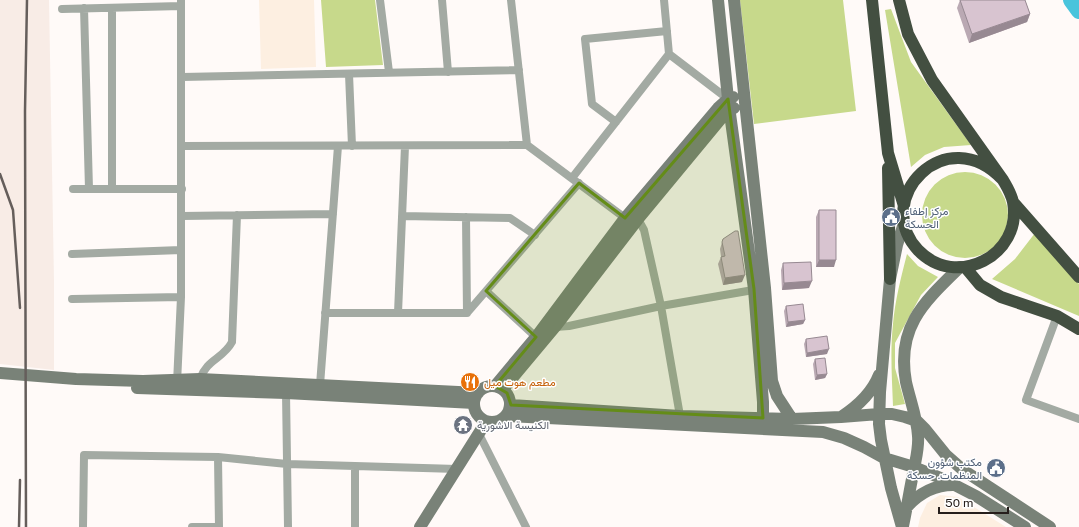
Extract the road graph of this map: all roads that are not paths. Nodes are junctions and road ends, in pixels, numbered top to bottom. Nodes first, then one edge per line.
1 (380, 0) edge
2 (442, 0) edge
3 (511, 0) edge
4 (664, 0) edge
5 (718, 0) edge
6 (734, 0) edge
7 (872, 0) edge
8 (899, 0) edge
9 (181, 3) edge
10 (84, 8) junction
11 (112, 8) junction
12 (62, 9) dead end
13 (667, 31) junction
14 (669, 54) junction
15 (519, 70) junction
16 (389, 72) junction
17 (448, 72) junction
18 (349, 74) junction
19 (182, 77) junction
20 (745, 101) junction
21 (729, 104) junction
22 (616, 122) junction
23 (527, 145) junction
24 (182, 146) junction
25 (338, 146) junction
26 (352, 146) junction
27 (405, 146) junction
28 (888, 153) junction
29 (1003, 180) junction
30 (576, 181) junction
31 (73, 189) dead end
32 (89, 189) junction
33 (112, 189) junction
34 (182, 189) junction
35 (1013, 202) junction
36 (904, 206) junction
37 (333, 214) junction
38 (238, 215) junction
39 (182, 216) junction
40 (402, 216) junction
41 (466, 217) junction
42 (625, 218) junction
43 (638, 219) junction
44 (904, 222) junction
45 (535, 235) junction
46 (182, 250) junction
47 (72, 254) dead end
48 (962, 267) junction
49 (1079, 277) edge
50 (890, 279) junction
51 (759, 289) junction
52 (486, 291) junction
53 (181, 297) junction
54 (72, 299) dead end
55 (661, 306) junction
56 (325, 312) junction
57 (398, 313) junction
58 (467, 313) junction
59 (1057, 316) junction
60 (556, 327) junction
61 (1079, 328) edge
62 (536, 337) junction
63 (882, 368) junction
64 (0, 373) edge
65 (200, 379) junction
66 (0, 380) edge
67 (177, 385) junction
68 (320, 385) junction
69 (499, 388) junction
70 (286, 393) junction
71 (476, 398) junction
72 (509, 411) junction
73 (880, 414) junction
74 (680, 416) junction
75 (841, 417) junction
76 (763, 418) junction
77 (792, 419) junction
78 (1079, 419) edge
79 (917, 421) junction
80 (486, 422) junction
81 (479, 434) junction
82 (218, 457) junction
83 (884, 458) junction
84 (287, 464) junction
85 (355, 466) junction
86 (914, 467) junction
87 (457, 469) junction
88 (954, 484) junction
89 (906, 508) junction
90 (83, 527) edge
91 (192, 527) edge
92 (219, 527) edge
93 (288, 527) edge
94 (355, 527) edge
95 (420, 527) edge
96 (526, 527) edge
97 (902, 527) edge
98 (1025, 527) edge
99 (1050, 527) edge

1 - 16 street
2 - 17 street
3 - 15 street
4 - 13 street
5 - 21 street
6 - 20 street
7 - 28 highway
8 - 29 highway
9 - 11 street
9 - 19 street
10 - 11 street
10 - 12 street
10 - 32 street
11 - 33 street
13 - 14 street
13 - 22 street
14 - 21 street
14 - 22 street
15 - 17 street
15 - 23 street
16 - 17 street
16 - 18 street
18 - 19 street
18 - 26 street
19 - 24 street
20 - 21 street
20 - 51 street
21 - 42 street
21 - 43 street
21 - 51 street
22 - 30 street
23 - 27 street
23 - 30 street
24 - 25 street
24 - 34 street
25 - 26 street
25 - 37 street
26 - 27 street
27 - 40 street
28 - 36 highway
28 - 50 highway
29 - 35 highway
29 - 36 highway
30 - 42 street
30 - 45 street
31 - 32 street
32 - 33 street
33 - 34 street
34 - 39 street
35 - 48 highway
35 - 49 highway
36 - 44 highway
37 - 38 street
37 - 56 street
38 - 39 street
38 - 65 street
39 - 46 street
40 - 41 street
40 - 57 street
41 - 45 street
41 - 58 street
42 - 62 street
43 - 55 street
43 - 60 street
44 - 48 highway
44 - 50 street
45 - 52 street
46 - 47 street
46 - 53 street
48 - 59 highway
48 - 79 street
50 - 63 street
51 - 55 street
51 - 76 street
51 - 77 street
52 - 58 street
52 - 62 street
53 - 54 street
53 - 67 street
55 - 60 street
55 - 74 street
56 - 57 street
56 - 68 street
57 - 58 street
59 - 61 highway
59 - 78 street
60 - 69 street
62 - 69 street
63 - 73 street
63 - 75 street
64 - 67 street
65 - 67 street
65 - 68 street
66 - 67 street
67 - 70 street
68 - 71 street
69 - 71 street
69 - 72 street
70 - 71 street
70 - 84 street
71 - 80 street
72 - 74 street
72 - 80 street
72 - 83 street
73 - 75 street
73 - 79 street
73 - 83 street
74 - 76 street
75 - 77 street
76 - 77 street
79 - 86 street
79 - 99 street
80 - 81 street
81 - 87 street
81 - 96 street
82 - 84 street
82 - 90 street
82 - 92 street
83 - 86 street
83 - 97 street
84 - 85 street
84 - 93 street
85 - 87 street
85 - 94 street
86 - 88 street
86 - 89 street
87 - 95 street
88 - 89 street
88 - 98 street
89 - 97 street
91 - 92 street

